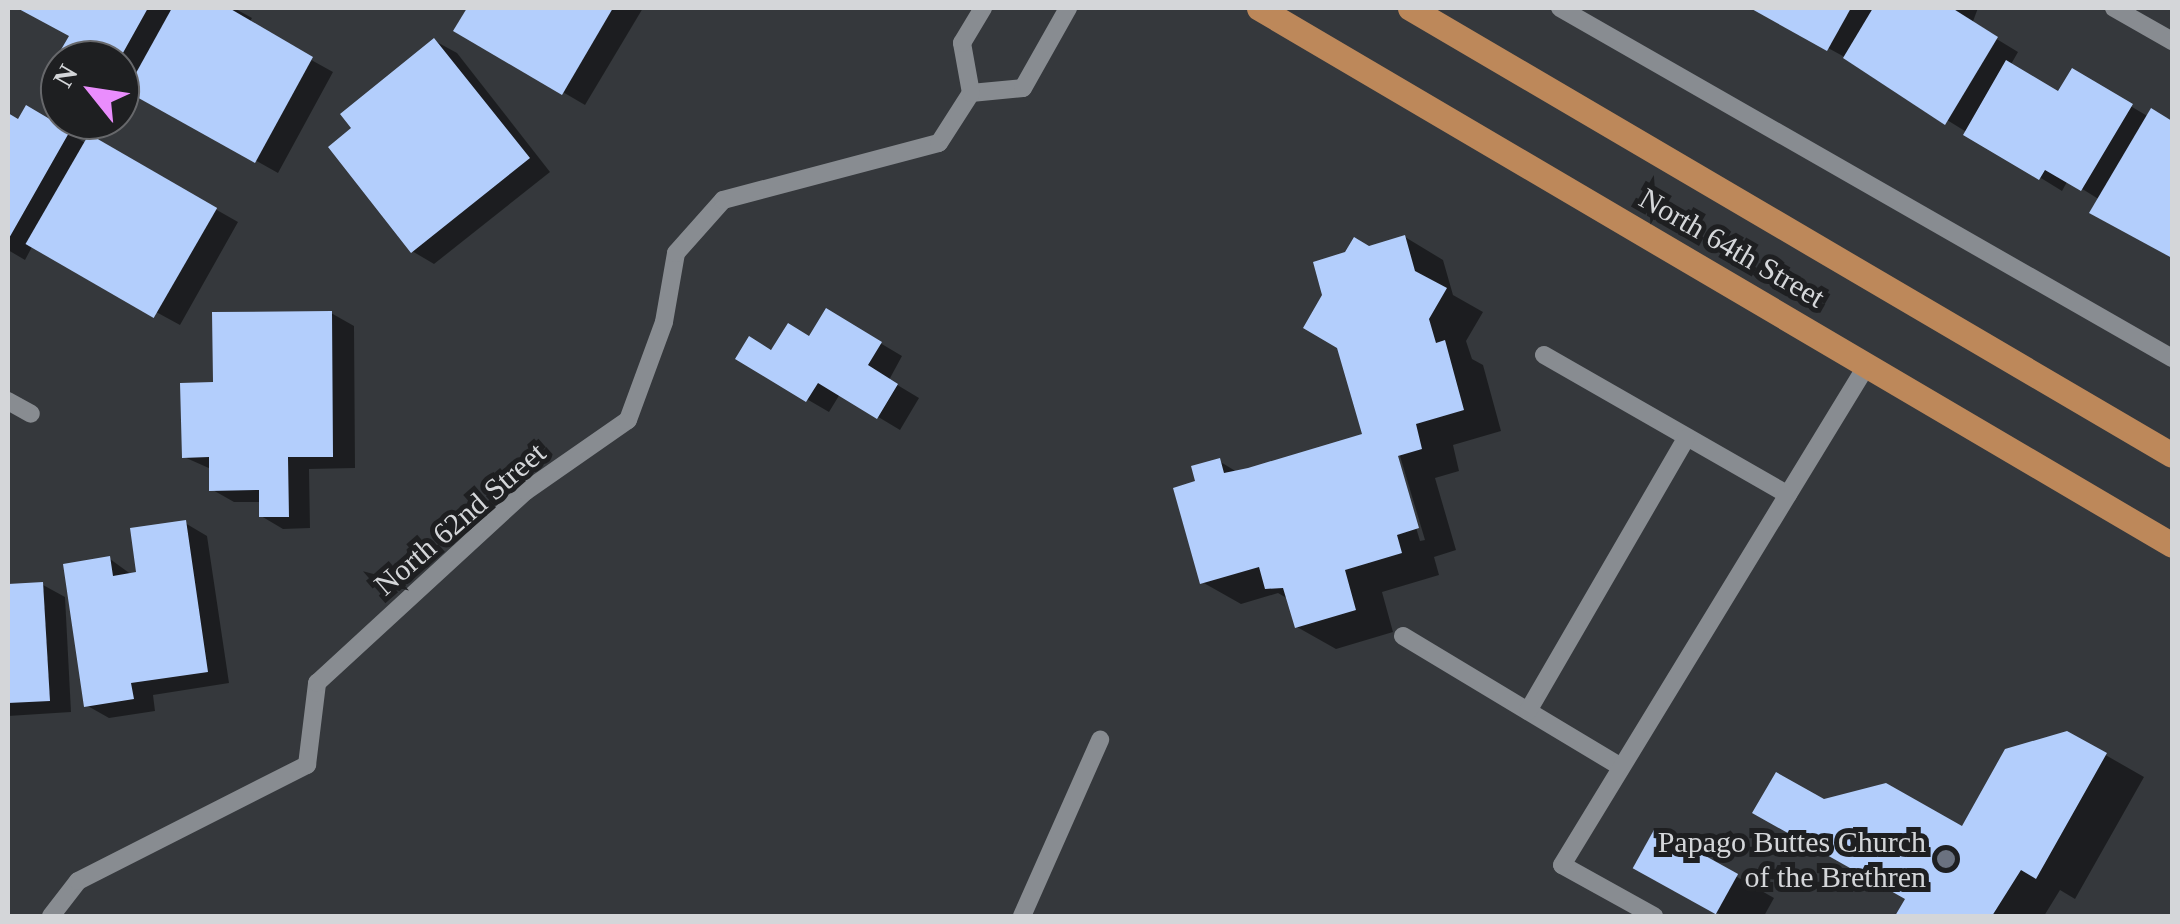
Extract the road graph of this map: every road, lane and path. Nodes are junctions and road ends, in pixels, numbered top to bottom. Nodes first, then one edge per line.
1 (983, 8) edge
2 (1068, 8) edge
3 (1258, 8) edge
4 (1410, 8) edge
5 (1560, 8) edge
6 (2114, 8) edge
7 (2172, 42) edge
8 (971, 93) junction
9 (1544, 355) dead end
10 (2172, 358) edge
11 (1867, 365) junction
12 (8, 401) edge
13 (31, 414) dead end
14 (1686, 438) junction
15 (2172, 455) edge
16 (1788, 496) junction
17 (2172, 545) edge
18 (1403, 636) dead end
19 (1528, 711) junction
20 (1100, 740) dead end
21 (1621, 767) junction
22 (50, 916) edge
23 (1022, 916) edge
24 (1654, 916) edge

1 - 8 street
2 - 8 street
3 - 11 main road, North 64th Street
4 - 15 main road, North 64th Street
5 - 10 street
6 - 7 street
8 - 22 street, North 62nd Street
9 - 14 street
11 - 16 street
11 - 17 main road, North 64th Street
12 - 13 street
14 - 16 street
14 - 19 street
16 - 21 street
18 - 19 street
19 - 21 street
20 - 23 street
21 - 24 street

